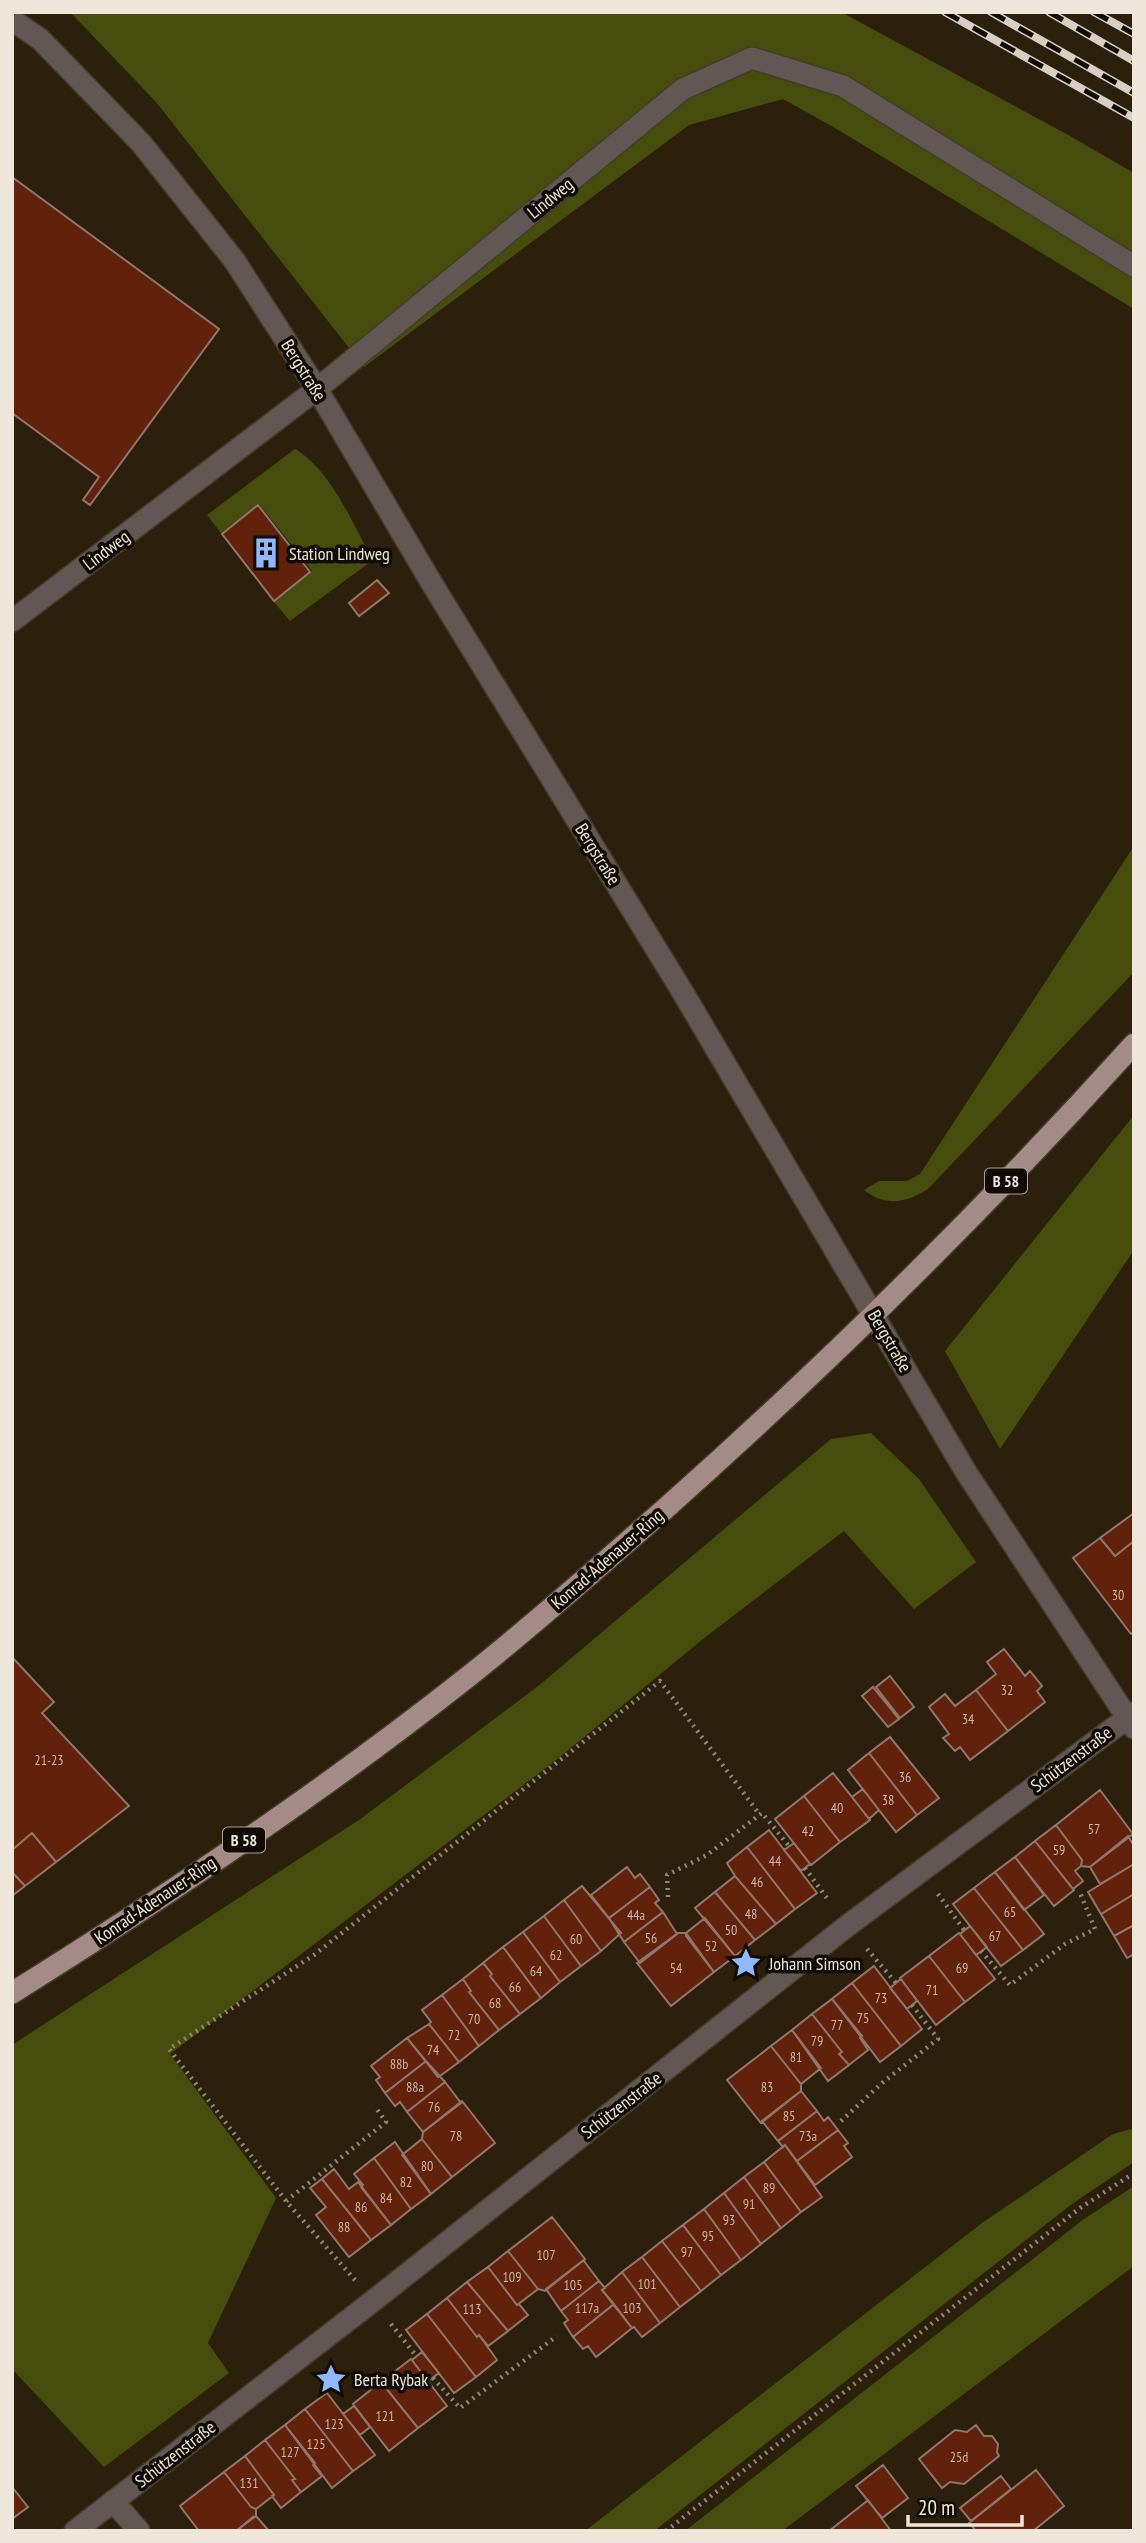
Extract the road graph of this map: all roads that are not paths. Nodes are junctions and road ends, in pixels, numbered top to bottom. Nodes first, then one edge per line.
1 (12, 20) edge
2 (1134, 266) edge
3 (317, 389) junction
4 (12, 621) edge
5 (1134, 1044) edge
6 (874, 1314) junction
7 (1132, 1720) edge
8 (12, 1993) edge
9 (113, 2501) junction
10 (75, 2531) edge
11 (139, 2531) edge

1 - 3 street, Bergstraße
2 - 3 street, Lindweg
3 - 4 street, Lindweg
3 - 6 street, Bergstraße
5 - 6 main road, Konrad-Adenauer-Ring / B 58
6 - 7 street, Bergstraße
6 - 8 main road, Konrad-Adenauer-Ring / B 58
7 - 9 street, Schützenstraße
9 - 10 street, Schützenstraße
9 - 11 street

